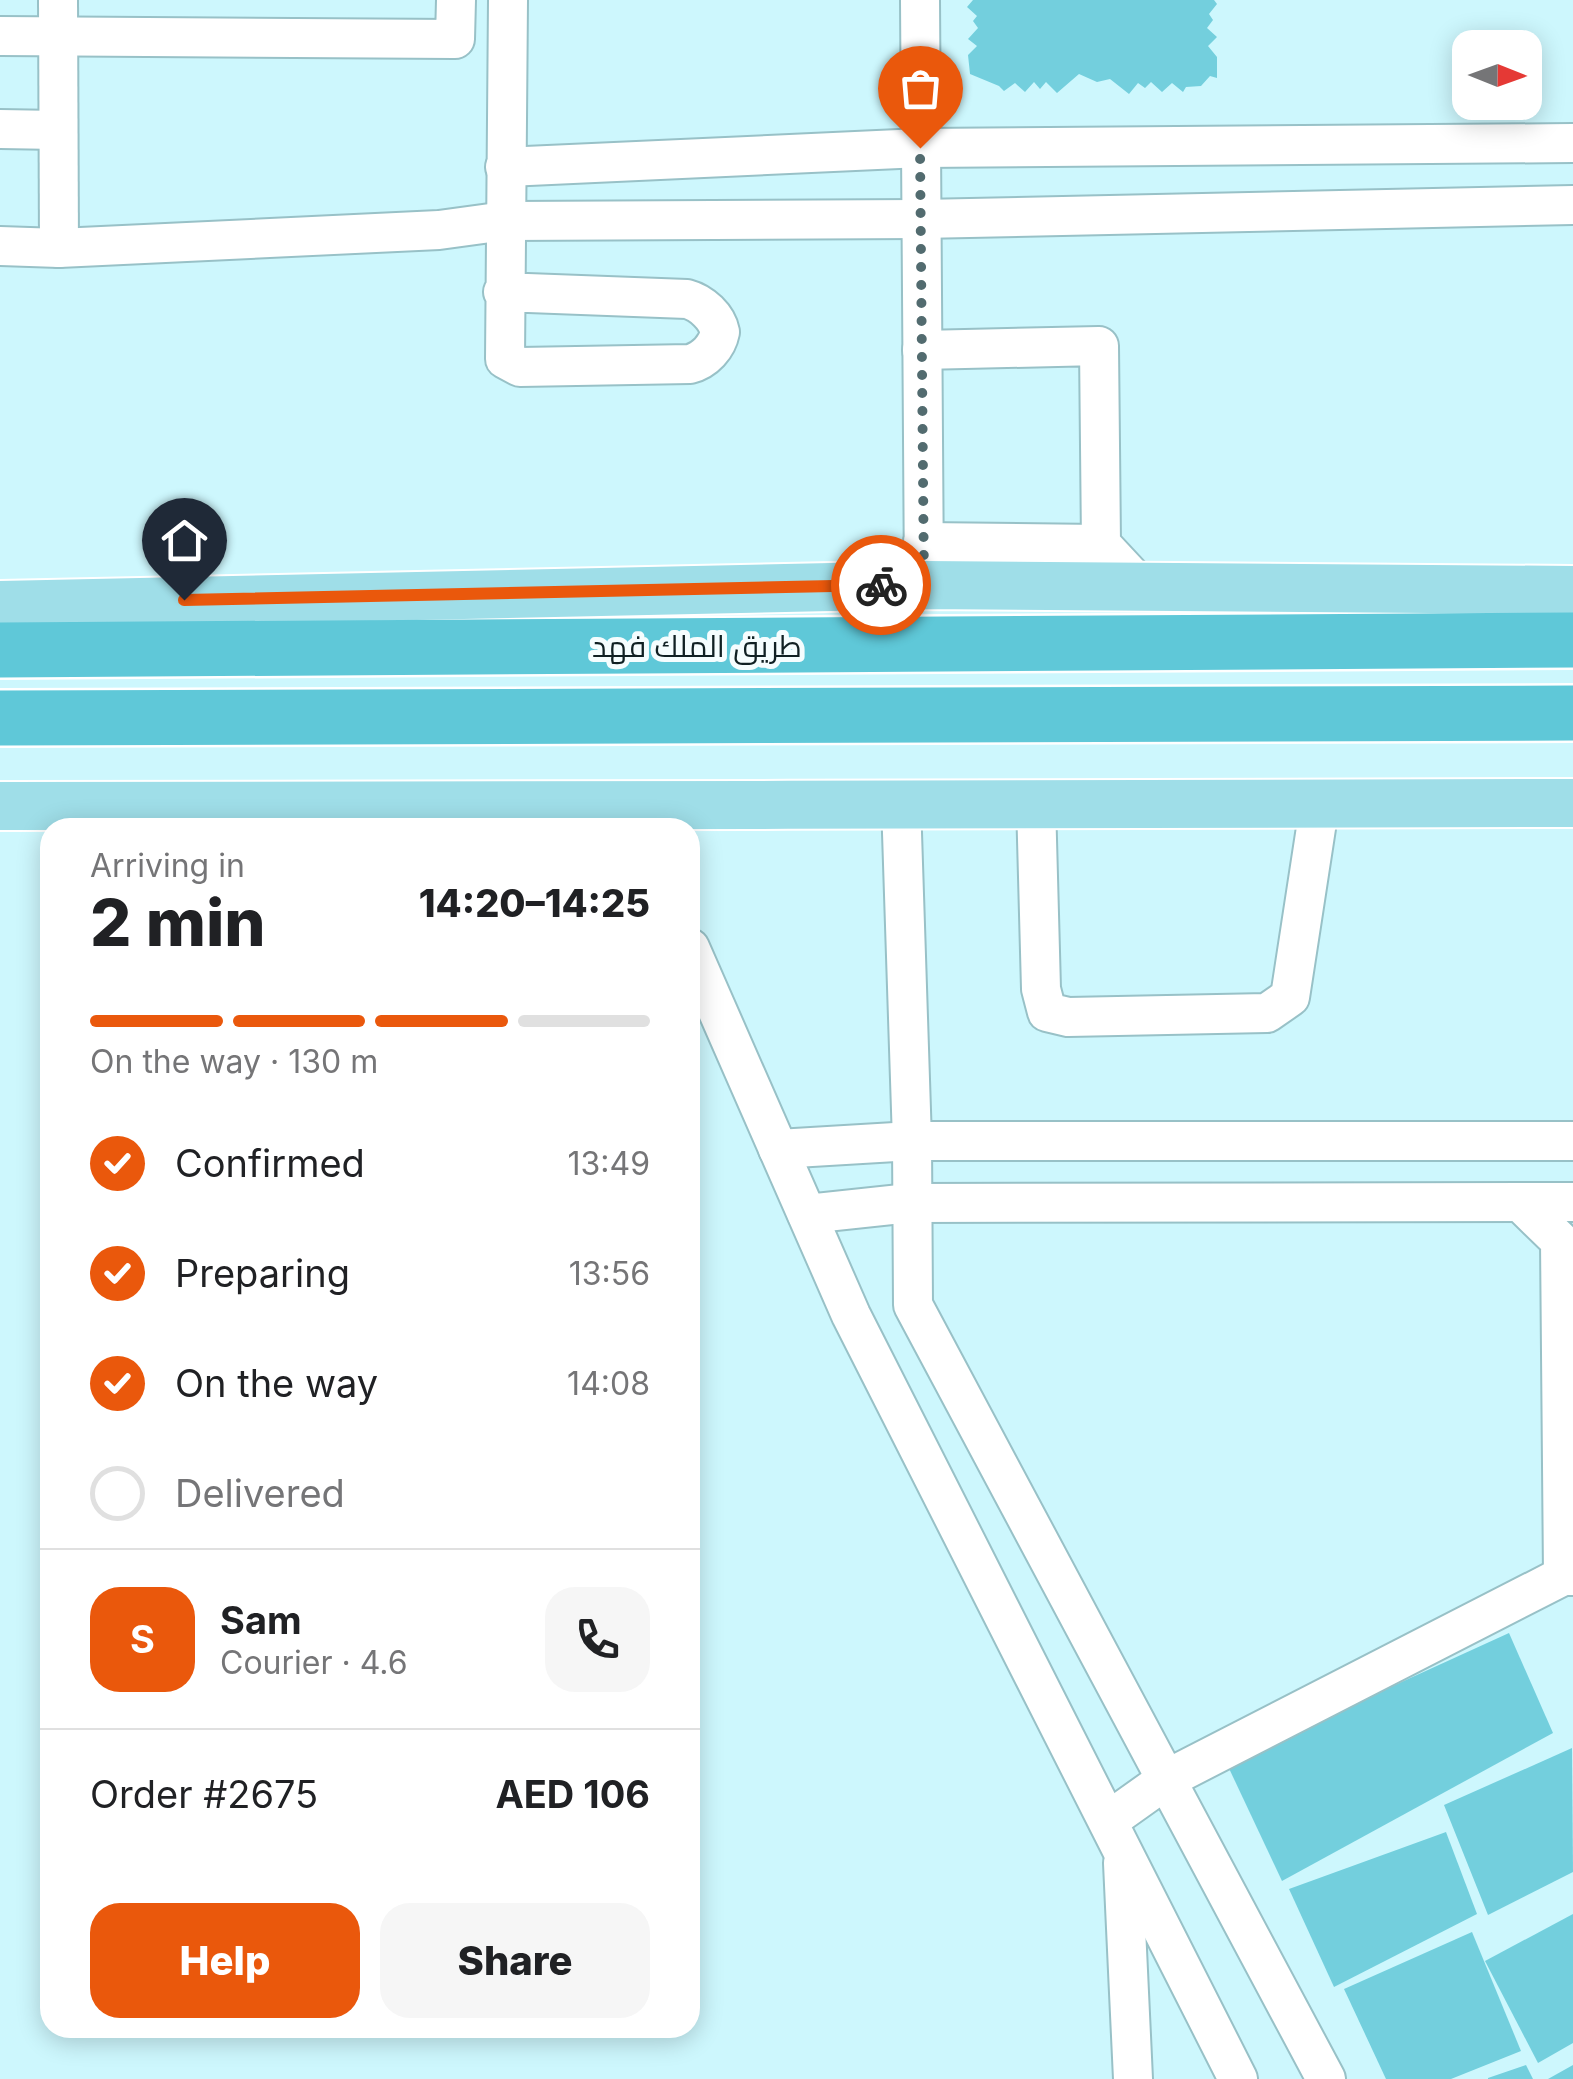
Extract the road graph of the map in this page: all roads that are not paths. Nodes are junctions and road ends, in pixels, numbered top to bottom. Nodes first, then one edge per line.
1 (456, 0) edge
2 (508, 0) edge
3 (920, 0) edge
4 (58, 18) edge
5 (0, 36) edge
6 (0, 129) edge
7 (58, 130) junction
8 (1573, 143) edge
9 (920, 148) junction
10 (505, 167) junction
11 (1573, 205) edge
12 (921, 219) junction
13 (504, 220) junction
14 (0, 246) edge
15 (59, 248) junction
16 (503, 292) junction
17 (922, 350) junction
18 (1101, 544) junction
19 (924, 564) junction
20 (1142, 588) junction
21 (1573, 590) edge
22 (0, 605) edge
23 (62, 626) junction
24 (1573, 640) edge
25 (0, 650) edge
26 (1573, 712) edge
27 (0, 718) edge
28 (901, 802) junction
29 (1036, 802) junction
30 (1320, 802) junction
31 (1573, 802) edge
32 (0, 806) edge
33 (618, 818) edge
34 (700, 971) edge
35 (912, 1140) junction
36 (1573, 1141) edge
37 (778, 1150) junction
38 (1520, 1202) junction
39 (1573, 1202) edge
40 (910, 1204) junction
41 (807, 1214) junction
42 (1568, 1576) edge
43 (1166, 1779) junction
44 (1115, 1836) junction
45 (1132, 2079) edge
46 (1238, 2079) edge
47 (1326, 2079) edge

1 - 4 street
2 - 10 street
3 - 9 street
4 - 5 street
4 - 7 street
6 - 7 street
7 - 15 street
8 - 9 street
9 - 10 street
9 - 12 street
10 - 13 street
11 - 12 street
12 - 13 street
12 - 17 street
13 - 15 street
13 - 16 street
14 - 15 street
16 - 16 street
17 - 18 street
17 - 19 street
18 - 19 street
18 - 20 street
19 - 20 main road
19 - 23 main road
20 - 21 main road
22 - 23 main road
23 - 24 highway, طريق الملك فهد
23 - 25 highway, طريق الملك فهد
26 - 27 highway
28 - 29 main road
28 - 33 main road
28 - 35 street
29 - 30 main road
29 - 30 street
30 - 31 main road
32 - 33 main road
34 - 37 street
35 - 36 street
35 - 37 street
35 - 40 street
37 - 41 street
38 - 39 street
38 - 40 street
38 - 42 street
40 - 41 street
40 - 43 street
41 - 44 street
42 - 43 street
43 - 44 street
43 - 47 street
44 - 45 street
44 - 46 street

